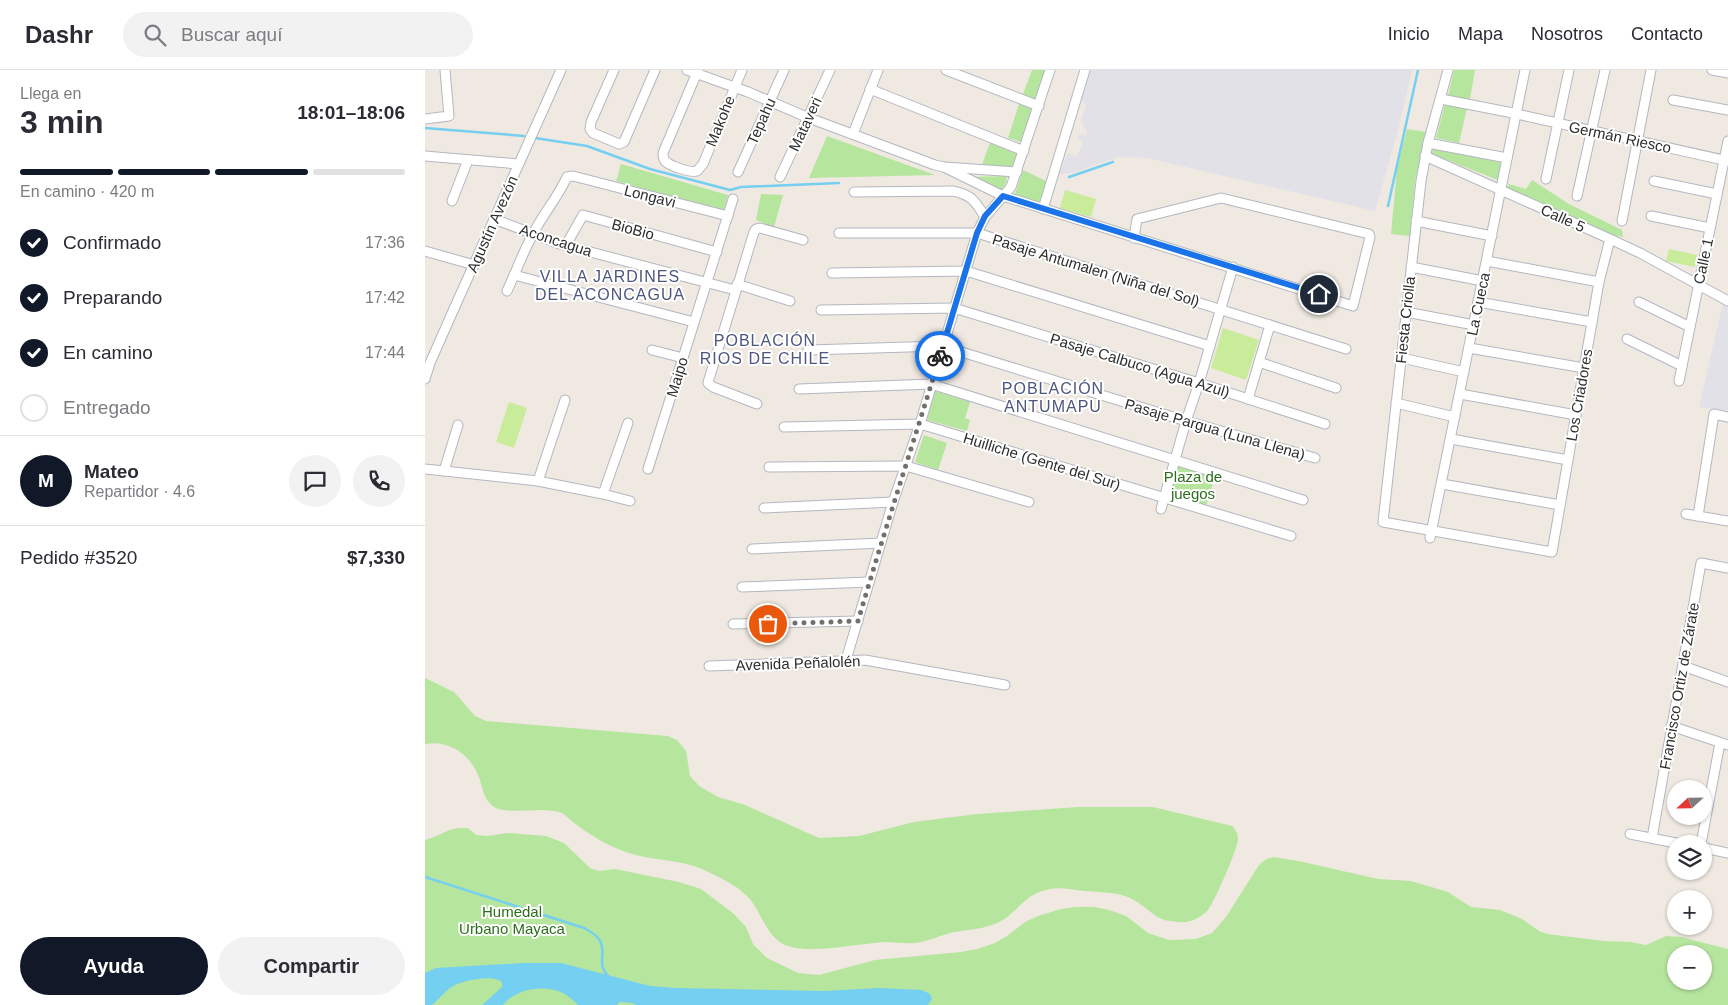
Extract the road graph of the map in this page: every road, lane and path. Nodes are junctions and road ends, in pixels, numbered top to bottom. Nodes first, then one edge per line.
1 (445, 70) edge
2 (561, 70) edge
3 (615, 70) edge
4 (655, 70) edge
5 (687, 70) edge
6 (741, 70) edge
7 (784, 70) edge
8 (830, 70) edge
9 (878, 70) edge
10 (946, 70) edge
11 (1050, 70) edge
12 (1085, 70) edge
13 (1448, 70) edge
14 (1525, 70) edge
15 (1569, 70) edge
16 (1605, 70) edge
17 (1651, 70) edge
18 (1712, 70) edge
19 (698, 72) edge
20 (1728, 73) edge
21 (734, 87) junction
22 (870, 89) junction
23 (1441, 99) junction
24 (1673, 100) dead end
25 (770, 101) junction
26 (1039, 106) junction
27 (1728, 110) edge
28 (1516, 115) junction
29 (809, 118) junction
30 (425, 119) edge
31 (1558, 124) junction
32 (1593, 131) junction
33 (853, 134) junction
34 (1637, 141) junction
35 (1728, 141) edge
36 (1428, 143) junction
37 (1024, 151) junction
38 (1425, 156) junction
39 (425, 157) edge
40 (1507, 158) junction
41 (468, 160) junction
42 (1726, 161) edge
43 (518, 164) junction
44 (944, 167) junction
45 (738, 172) dead end
46 (1017, 172) junction
47 (780, 177) dead end
48 (1546, 179) dead end
49 (1654, 182) dead end
50 (1501, 190) junction
51 (854, 192) dead end
52 (1717, 194) junction
53 (1003, 196) junction
54 (1577, 196) dead end
55 (733, 199) dead end
56 (452, 201) dead end
57 (1043, 208) junction
58 (728, 216) junction
59 (985, 216) junction
60 (1651, 216) dead end
61 (494, 219) junction
62 (1416, 221) junction
63 (1623, 221) dead end
64 (1710, 228) junction
65 (839, 233) dead end
66 (977, 233) junction
67 (533, 234) junction
68 (1492, 236) junction
69 (1134, 238) junction
70 (1610, 239) junction
71 (803, 240) dead end
72 (566, 246) junction
73 (425, 251) edge
74 (717, 252) junction
75 (1487, 261) junction
76 (474, 265) junction
77 (1233, 267) junction
78 (1411, 267) junction
79 (965, 271) junction
80 (832, 273) dead end
81 (514, 275) junction
82 (1483, 281) junction
83 (707, 282) junction
84 (1599, 282) junction
85 (1698, 286) junction
86 (736, 287) junction
87 (507, 291) dead end
88 (1728, 301) edge
89 (790, 302) dead end
90 (1479, 302) junction
91 (1639, 302) dead end
92 (954, 308) junction
93 (1221, 309) junction
94 (821, 310) dead end
95 (1406, 312) junction
96 (694, 322) junction
97 (1592, 322) junction
98 (1270, 325) junction
99 (1474, 325) junction
100 (1690, 327) junction
101 (1627, 339) dead end
102 (943, 346) junction
103 (1209, 346) junction
104 (1469, 348) junction
105 (1347, 349) dead end
106 (435, 350) junction
107 (652, 350) dead end
108 (808, 350) dead end
109 (425, 352) edge
110 (683, 358) junction
111 (1402, 358) junction
112 (1259, 362) junction
113 (1682, 366) junction
114 (1584, 368) junction
115 (1464, 372) junction
116 (425, 378) edge
117 (1679, 381) dead end
118 (1199, 383) junction
119 (931, 384) junction
120 (1336, 388) dead end
121 (799, 390) dead end
122 (1460, 394) junction
123 (1248, 399) junction
124 (565, 400) dead end
125 (1396, 403) junction
126 (757, 404) dead end
127 (1576, 415) junction
128 (1455, 417) junction
129 (1728, 417) edge
130 (1186, 421) junction
131 (628, 423) dead end
132 (457, 424) dead end
133 (920, 424) junction
134 (1325, 424) dead end
135 (784, 427) dead end
136 (1451, 439) junction
137 (1315, 458) dead end
138 (1175, 460) junction
139 (1568, 460) junction
140 (906, 466) junction
141 (769, 467) dead end
142 (425, 469) edge
143 (648, 469) dead end
144 (445, 471) junction
145 (538, 480) junction
146 (1441, 484) junction
147 (603, 494) junction
148 (1165, 498) junction
149 (1303, 500) dead end
150 (630, 501) dead end
151 (893, 502) junction
152 (1029, 502) dead end
153 (1560, 505) junction
154 (764, 508) dead end
155 (1161, 509) dead end
156 (1686, 514) dead end
157 (1698, 516) junction
158 (1728, 522) edge
159 (1431, 534) junction
160 (1291, 536) dead end
161 (881, 543) junction
162 (752, 549) dead end
163 (1728, 568) edge
164 (869, 582) junction
165 (742, 587) dead end
166 (858, 621) junction
167 (733, 624) dead end
168 (846, 660) junction
169 (709, 666) dead end
170 (1683, 666) junction
171 (1728, 682) edge
172 (1005, 685) dead end
173 (1671, 726) junction
174 (1724, 744) edge
175 (1630, 834) dead end
176 (1703, 835) edge
177 (1651, 838) junction
178 (1667, 841) edge
179 (1712, 850) edge
180 (1728, 853) edge

1 - 30 street
2 - 43 street, Agustín Avezón
3 - 4 street
5 - 19 street
6 - 21 street, Makohe
7 - 25 street, Tepahu
8 - 29 street, Mataveri
9 - 22 street
10 - 26 street
11 - 26 street
12 - 57 street
13 - 23 street, Fiesta Criolla
14 - 28 street, La Cueca
15 - 31 street
16 - 32 street
17 - 34 street
18 - 20 street
19 - 21 street
19 - 21 street, Makohe
21 - 25 street
22 - 33 street
22 - 37 street
23 - 28 street, Germán Riesco
23 - 36 street, Fiesta Criolla
24 - 27 street
25 - 29 street
25 - 45 street, Tepahu
26 - 37 street
28 - 31 street, Germán Riesco
28 - 40 street, La Cueca
29 - 33 street
29 - 47 street, Mataveri
31 - 32 street, Germán Riesco
31 - 48 street
32 - 34 street, Germán Riesco
32 - 54 street
33 - 44 street
34 - 42 street, Germán Riesco
34 - 63 street
35 - 42 street, Calle 1
36 - 38 street, Fiesta Criolla
36 - 40 street
37 - 46 street
38 - 50 street, Calle 5
38 - 62 street, Fiesta Criolla
39 - 41 street
40 - 50 street, La Cueca
41 - 43 street
41 - 56 street
42 - 52 street, Calle 1
43 - 61 street, Agustín Avezón
44 - 46 street
44 - 53 street
46 - 53 street
49 - 52 street
50 - 68 street, La Cueca
50 - 70 street, Calle 5
51 - 59 street
52 - 64 street, Calle 1
53 - 57 street
53 - 59 street
55 - 58 street, Maipo
57 - 69 street
58 - 67 street, Longavi
58 - 74 street, Maipo
59 - 66 street
60 - 64 street
61 - 67 street, Aconcagua
61 - 76 street, Agustín Avezón
62 - 68 street
62 - 78 street, Fiesta Criolla
64 - 85 street, Calle 1
65 - 66 street, Pasaje Antumalen (Niña del Sol)
66 - 79 street
66 - 93 street, Pasaje Antumalen (Niña del Sol)
67 - 72 street, Aconcagua
67 - 81 street
68 - 75 street, La Cueca
69 - 77 street
69 - 77 street
70 - 84 street, Los Criadores
70 - 85 street, Calle 5
71 - 86 street
72 - 74 street, BioBio
72 - 83 street, Aconcagua
73 - 76 street
74 - 83 street, Maipo
75 - 82 street, La Cueca
75 - 84 street
76 - 106 street, Agustín Avezón
77 - 93 street
78 - 82 street
78 - 95 street, Fiesta Criolla
79 - 80 street
79 - 92 street
79 - 103 street
81 - 87 street
81 - 96 street
82 - 90 street, La Cueca
83 - 86 street, Aconcagua
83 - 96 street, Maipo
84 - 97 street, Los Criadores
85 - 88 street, Calle 5
85 - 100 street, Calle 1
86 - 89 street, Aconcagua
86 - 126 street
90 - 97 street
90 - 99 street, La Cueca
91 - 100 street
92 - 94 street, Pasaje Calbuco (Agua Azul)
92 - 102 street
92 - 118 street, Pasaje Calbuco (Agua Azul)
93 - 98 street, Pasaje Antumalen (Niña del Sol)
93 - 103 street
95 - 99 street
95 - 111 street, Fiesta Criolla
96 - 110 street, Maipo
97 - 114 street, Los Criadores
98 - 105 street, Pasaje Antumalen (Niña del Sol)
98 - 112 street
99 - 104 street, La Cueca
100 - 113 street, Calle 1
101 - 113 street
102 - 108 street, Pasaje Pargua (Luna Llena)
102 - 119 street
102 - 130 street, Pasaje Pargua (Luna Llena)
103 - 118 street
104 - 114 street
104 - 115 street, La Cueca
106 - 109 street
106 - 116 street, Agustín Avezón
107 - 110 street
110 - 143 street, Maipo
111 - 115 street
111 - 125 street, Fiesta Criolla
112 - 120 street
112 - 123 street
113 - 117 street, Calle 1
114 - 127 street, Los Criadores
115 - 122 street, La Cueca
118 - 123 street, Pasaje Calbuco (Agua Azul)
118 - 130 street
119 - 121 street
119 - 133 street
119 - 138 street
122 - 127 street
122 - 128 street, La Cueca
123 - 134 street, Pasaje Calbuco (Agua Azul)
124 - 145 street
125 - 128 street
125 - 159 street, Fiesta Criolla
127 - 139 street, Los Criadores
128 - 136 street, La Cueca
129 - 157 street
130 - 137 street, Pasaje Pargua (Luna Llena)
130 - 138 street
131 - 147 street
132 - 144 street
133 - 135 street, Huilliche (Gente del Sur)
133 - 140 street
133 - 148 street, Huilliche (Gente del Sur)
136 - 139 street
136 - 146 street, La Cueca
138 - 148 street
138 - 149 street
139 - 153 street, Los Criadores
140 - 141 street
140 - 151 street
140 - 152 street
142 - 144 street
144 - 145 street
145 - 147 street
146 - 153 street
146 - 159 street, La Cueca
147 - 150 street
148 - 155 street
148 - 160 street, Huilliche (Gente del Sur)
151 - 154 street
151 - 161 street
153 - 159 street, Los Criadores
156 - 157 street
157 - 158 street
161 - 162 street
161 - 164 street
163 - 170 street, Francisco Ortiz de Zárate
164 - 165 street
164 - 166 street
166 - 167 street
166 - 168 street
168 - 169 street, Avenida Peñalolén
168 - 172 street, Avenida Peñalolén
170 - 171 street
170 - 173 street, Francisco Ortiz de Zárate
173 - 174 street
173 - 177 street, Francisco Ortiz de Zárate
174 - 176 street
175 - 177 street
177 - 178 street
179 - 180 street

